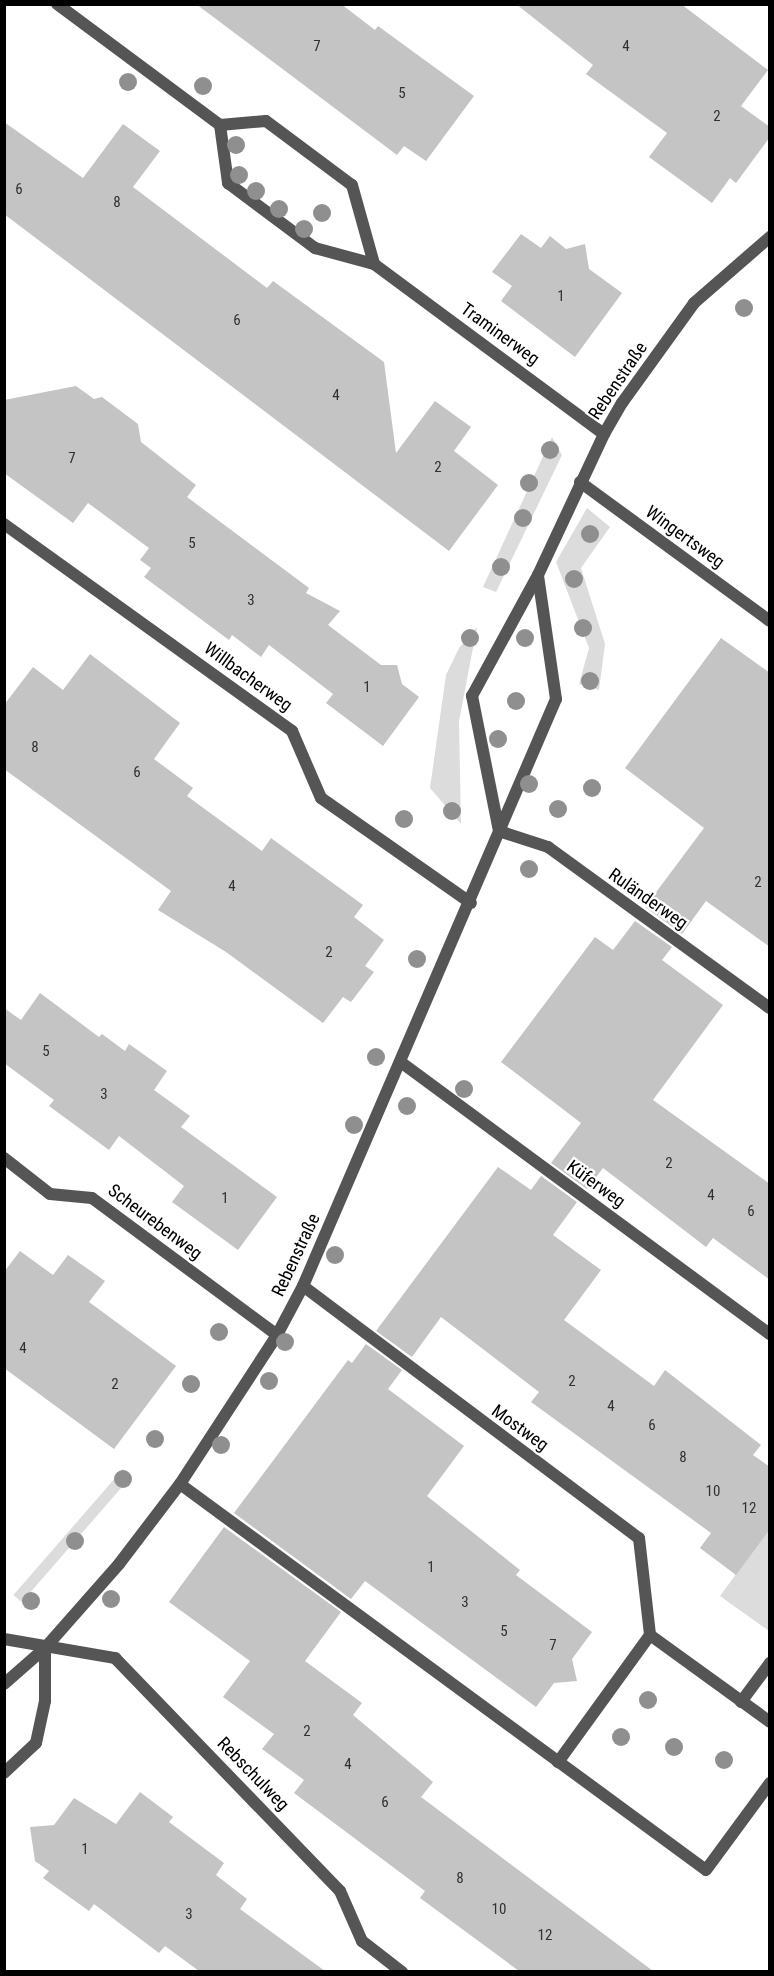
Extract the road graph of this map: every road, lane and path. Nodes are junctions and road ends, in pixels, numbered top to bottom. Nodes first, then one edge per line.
1 (57, 4) edge
2 (220, 125) junction
3 (770, 237) edge
4 (375, 264) junction
5 (604, 434) junction
6 (580, 482) junction
7 (4, 524) edge
8 (538, 575) junction
9 (770, 621) edge
10 (499, 831) junction
11 (471, 903) junction
12 (770, 1008) edge
13 (402, 1063) junction
14 (4, 1158) edge
15 (303, 1286) junction
16 (770, 1334) edge
17 (277, 1335) junction
18 (180, 1484) junction
19 (651, 1635) junction
20 (4, 1640) edge
21 (45, 1648) junction
22 (770, 1663) edge
23 (4, 1684) edge
24 (741, 1702) junction
25 (770, 1722) edge
26 (558, 1762) junction
27 (4, 1773) edge
28 (770, 1783) edge
29 (402, 1971) edge

1 - 2 street
2 - 4 street, Traminerweg
2 - 4 street
3 - 5 street, Rebenstraße
4 - 5 street, Traminerweg
5 - 6 street, Rebenstraße
6 - 8 street, Rebenstraße
6 - 9 street, Wingertsweg
7 - 11 street, Willbacherweg
8 - 10 street, Rebenstraße
8 - 10 street, Rebenstraße
10 - 11 street, Rebenstraße
10 - 12 street, Ruländerweg
11 - 13 street, Rebenstraße
13 - 15 street, Rebenstraße
13 - 16 street, Küferweg
14 - 17 street, Scheurebenweg
15 - 17 street, Rebenstraße
15 - 19 street, Mostweg
17 - 18 street, Rebenstraße
18 - 21 street, Rebenstraße
18 - 26 street
19 - 24 street
19 - 26 street
20 - 21 street, Rebschulweg
21 - 23 street, Rebenstraße
21 - 27 street
21 - 29 street, Rebschulweg
22 - 24 street
24 - 25 street
26 - 28 street

